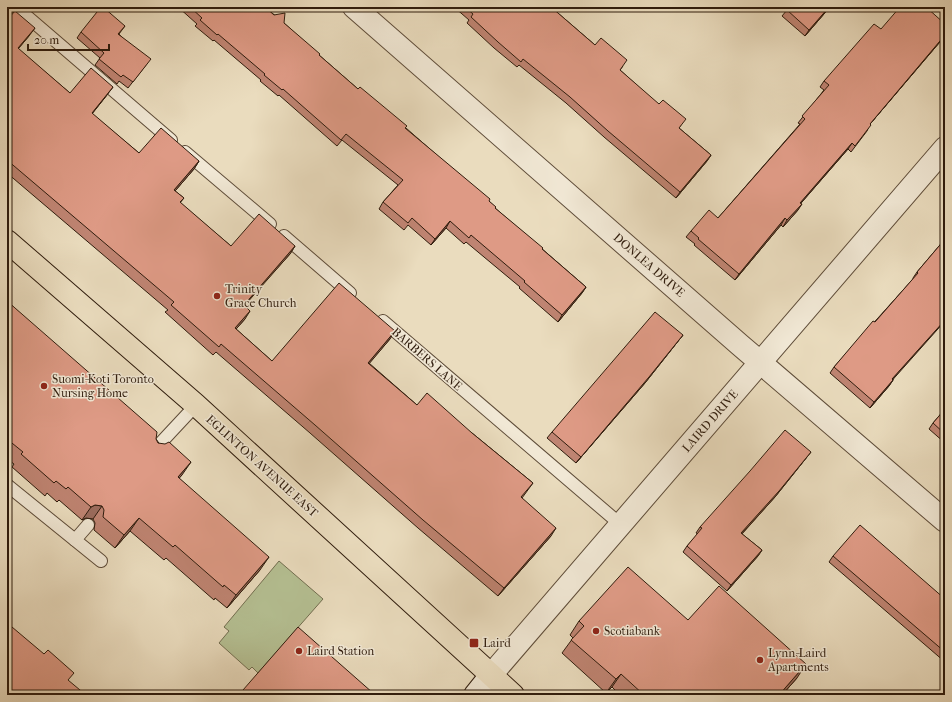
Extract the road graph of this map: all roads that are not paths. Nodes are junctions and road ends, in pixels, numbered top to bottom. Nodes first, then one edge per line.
1 (16, 7) edge
2 (354, 7) edge
3 (945, 148) edge
4 (7, 241) edge
5 (362, 303) edge
6 (374, 314) edge
7 (760, 363) junction
8 (196, 405) junction
9 (154, 450) edge
10 (7, 485) edge
11 (945, 521) edge
12 (620, 524) junction
13 (88, 525) edge
14 (75, 540) junction
15 (101, 561) dead end
16 (491, 675) junction
17 (475, 695) edge
18 (513, 695) edge

1 - 5 lane
2 - 7 street, DONLEA DRIVE
3 - 7 street, LAIRD DRIVE
4 - 8 main road, EGLINTON AVENUE EAST
6 - 12 lane, BARBERS LANE
7 - 11 street, DONLEA DRIVE
7 - 12 street, LAIRD DRIVE
8 - 9 lane
8 - 16 main road, EGLINTON AVENUE EAST
10 - 14 lane
12 - 16 street, LAIRD DRIVE
13 - 14 lane
14 - 15 lane
16 - 17 street, LAIRD DRIVE
16 - 18 main road, EGLINTON AVENUE EAST

